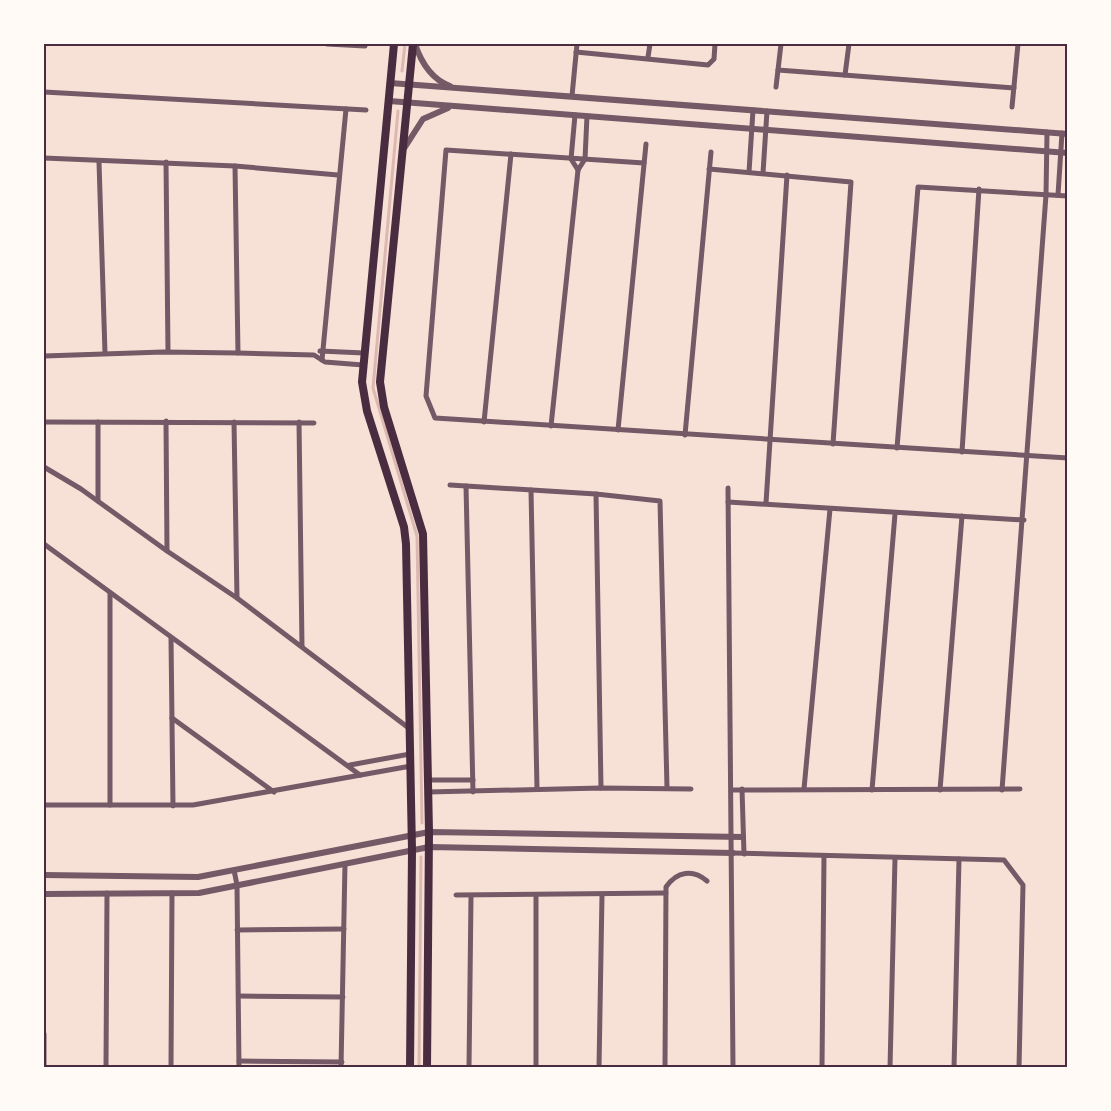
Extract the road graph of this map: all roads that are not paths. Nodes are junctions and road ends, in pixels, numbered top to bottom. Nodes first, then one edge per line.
1 (327, 44) edge
2 (350, 44) edge
3 (394, 44) edge
4 (414, 44) edge
5 (577, 44) edge
6 (650, 44) edge
7 (715, 44) edge
8 (781, 44) edge
9 (849, 44) edge
10 (1018, 44) edge
11 (365, 46) dead end
12 (576, 51) junction
13 (648, 57) junction
14 (778, 70) junction
15 (845, 75) junction
16 (390, 83) junction
17 (409, 84) junction
18 (776, 87) dead end
19 (456, 88) junction
20 (1014, 88) junction
21 (44, 92) edge
22 (572, 96) junction
23 (389, 101) junction
24 (407, 103) junction
25 (457, 106) junction
26 (1012, 107) dead end
27 (346, 109) junction
28 (366, 110) dead end
29 (753, 110) junction
30 (767, 111) junction
31 (575, 116) junction
32 (587, 116) junction
33 (753, 129) junction
34 (766, 130) junction
35 (1047, 132) junction
36 (1065, 134) edge
37 (646, 144) dead end
38 (711, 152) dead end
39 (1046, 152) junction
40 (1064, 153) edge
41 (512, 154) junction
42 (402, 156) junction
43 (44, 158) edge
44 (571, 159) junction
45 (585, 159) junction
46 (99, 162) junction
47 (166, 162) junction
48 (644, 163) junction
49 (235, 166) junction
50 (709, 169) junction
51 (578, 170) junction
52 (749, 172) junction
53 (763, 173) junction
54 (338, 175) junction
55 (787, 175) junction
56 (979, 189) junction
57 (1046, 195) junction
58 (1059, 195) junction
59 (1068, 196) edge
60 (322, 350) junction
61 (168, 352) junction
62 (105, 353) junction
63 (238, 353) junction
64 (364, 353) junction
65 (314, 355) junction
66 (44, 356) edge
67 (322, 360) junction
68 (363, 365) junction
69 (166, 421) junction
70 (44, 422) edge
71 (98, 422) junction
72 (234, 422) junction
73 (299, 422) junction
74 (484, 422) junction
75 (314, 423) dead end
76 (551, 426) junction
77 (618, 430) junction
78 (685, 435) junction
79 (770, 438) junction
80 (833, 444) junction
81 (897, 447) junction
82 (962, 452) junction
83 (1028, 456) junction
84 (1068, 458) edge
85 (44, 467) edge
86 (450, 485) dead end
87 (466, 486) junction
88 (728, 488) dead end
89 (531, 490) junction
90 (596, 494) junction
91 (99, 501) junction
92 (728, 502) junction
93 (766, 503) junction
94 (830, 509) junction
95 (894, 514) junction
96 (962, 516) junction
97 (1024, 520) junction
98 (44, 544) edge
99 (167, 551) junction
100 (110, 593) junction
101 (237, 598) junction
102 (171, 638) junction
103 (302, 646) junction
104 (172, 718) junction
105 (410, 729) junction
106 (410, 754) junction
107 (350, 765) junction
108 (411, 766) junction
109 (360, 775) junction
110 (428, 780) junction
111 (473, 780) junction
112 (601, 788) junction
113 (667, 788) junction
114 (537, 789) junction
115 (691, 789) dead end
116 (742, 789) junction
117 (804, 789) junction
118 (1020, 789) dead end
119 (732, 790) junction
120 (872, 790) junction
121 (940, 790) junction
122 (1002, 790) junction
123 (273, 792) junction
124 (428, 792) junction
125 (473, 792) junction
126 (44, 805) edge
127 (110, 805) junction
128 (174, 806) junction
129 (429, 832) junction
130 (412, 836) junction
131 (733, 837) junction
132 (743, 837) junction
133 (429, 847) junction
134 (412, 850) junction
135 (733, 853) junction
136 (744, 854) junction
137 (824, 856) junction
138 (895, 858) junction
139 (959, 859) junction
140 (345, 864) junction
141 (234, 870) junction
142 (44, 875) edge
143 (707, 881) dead end
144 (237, 885) junction
145 (107, 893) junction
146 (172, 893) junction
147 (666, 893) junction
148 (44, 894) edge
149 (456, 896) dead end
150 (471, 896) junction
151 (536, 896) junction
152 (602, 896) junction
153 (344, 929) junction
154 (237, 930) junction
155 (239, 996) junction
156 (343, 997) junction
157 (44, 1034) edge
158 (239, 1064) edge
159 (342, 1065) edge
160 (44, 1068) edge
161 (106, 1068) edge
162 (171, 1068) edge
163 (410, 1068) edge
164 (427, 1068) edge
165 (470, 1068) edge
166 (536, 1068) edge
167 (599, 1068) edge
168 (665, 1068) edge
169 (733, 1068) edge
170 (822, 1068) edge
171 (890, 1068) edge
172 (954, 1068) edge
173 (1019, 1068) edge

1 - 2 street
2 - 11 street
3 - 16 main road
4 - 17 main road
4 - 19 street
5 - 12 street
6 - 13 street
7 - 13 street
8 - 14 street
9 - 15 street
10 - 20 street
12 - 13 street
12 - 22 street
14 - 15 street
14 - 18 street
15 - 20 street
16 - 17 street
16 - 23 main road
17 - 19 street
17 - 24 main road
19 - 22 street
20 - 26 street
21 - 27 street
22 - 29 street
23 - 24 street
23 - 64 main road
24 - 25 street
24 - 42 main road
25 - 31 street
25 - 42 street
27 - 28 street
27 - 54 street
29 - 30 street
29 - 33 street
30 - 34 street
30 - 35 street
31 - 32 street
31 - 44 street
32 - 33 street
32 - 45 street
33 - 34 street
33 - 52 street
34 - 39 street
34 - 53 street
35 - 36 street
35 - 39 street
36 - 40 street
37 - 48 street
38 - 50 street
39 - 40 street
39 - 57 street
40 - 58 street
41 - 44 street
41 - 74 street
41 - 74 street
42 - 110 main road
43 - 46 street
44 - 45 street
44 - 51 street
45 - 48 street
45 - 51 street
46 - 47 street
46 - 62 street
47 - 49 street
47 - 61 street
48 - 77 street
49 - 54 street
49 - 63 street
50 - 52 street
50 - 78 street
51 - 76 street
52 - 53 street
53 - 55 street
54 - 60 street
55 - 79 street
55 - 80 street
56 - 57 street
56 - 81 street
56 - 82 street
57 - 58 street
57 - 83 street
58 - 59 street
60 - 64 street
60 - 65 street
60 - 67 street
61 - 62 street
61 - 63 street
62 - 66 street
63 - 65 street
64 - 68 main road
65 - 67 street
67 - 68 street
68 - 105 main road
69 - 71 street
69 - 72 street
69 - 99 street
70 - 71 street
71 - 91 street
72 - 73 street
72 - 101 street
73 - 75 street
73 - 103 street
74 - 76 street
76 - 77 street
77 - 78 street
78 - 79 street
79 - 80 street
79 - 93 street
80 - 81 street
81 - 82 street
82 - 83 street
83 - 84 street
83 - 97 street
85 - 91 street
86 - 87 street
87 - 89 street
87 - 111 street
88 - 92 street
89 - 90 street
89 - 114 street
90 - 112 street
90 - 113 street
91 - 99 street
92 - 93 street
92 - 119 street
93 - 94 street
94 - 95 street
94 - 117 street
95 - 96 street
95 - 120 street
96 - 97 street
96 - 121 street
97 - 122 street
98 - 100 street
99 - 101 street
100 - 102 street
100 - 127 street
101 - 103 street
102 - 104 street
102 - 107 street
103 - 105 street
104 - 123 street
104 - 128 street
105 - 106 main road
106 - 107 street
106 - 108 main road
107 - 109 street
108 - 109 street
108 - 130 main road
109 - 123 street
110 - 111 street
110 - 124 main road
111 - 125 street
112 - 113 street
112 - 114 street
113 - 115 street
114 - 125 street
116 - 117 street
116 - 119 street
116 - 132 street
117 - 120 street
118 - 122 street
119 - 131 street
120 - 121 street
121 - 122 street
123 - 128 street
124 - 125 street
124 - 129 main road
126 - 127 street
127 - 128 street
129 - 130 street
129 - 131 street
129 - 133 main road
130 - 134 main road
130 - 141 street
131 - 132 street
131 - 135 street
132 - 136 street
133 - 134 street
133 - 135 street
133 - 164 main road
134 - 140 street
134 - 163 main road
135 - 136 street
135 - 169 street
136 - 137 street
137 - 138 street
137 - 170 street
138 - 139 street
138 - 171 street
139 - 172 street
139 - 173 street
140 - 144 street
140 - 153 street
141 - 142 street
141 - 144 street
143 - 147 street
144 - 146 street
144 - 154 street
145 - 146 street
145 - 148 street
145 - 161 street
146 - 162 street
147 - 152 street
147 - 168 street
149 - 150 street
150 - 151 street
150 - 165 street
151 - 152 street
151 - 166 street
152 - 167 street
153 - 154 street
153 - 156 street
154 - 155 street
155 - 156 street
155 - 158 street
156 - 159 street
157 - 160 street
158 - 159 street

